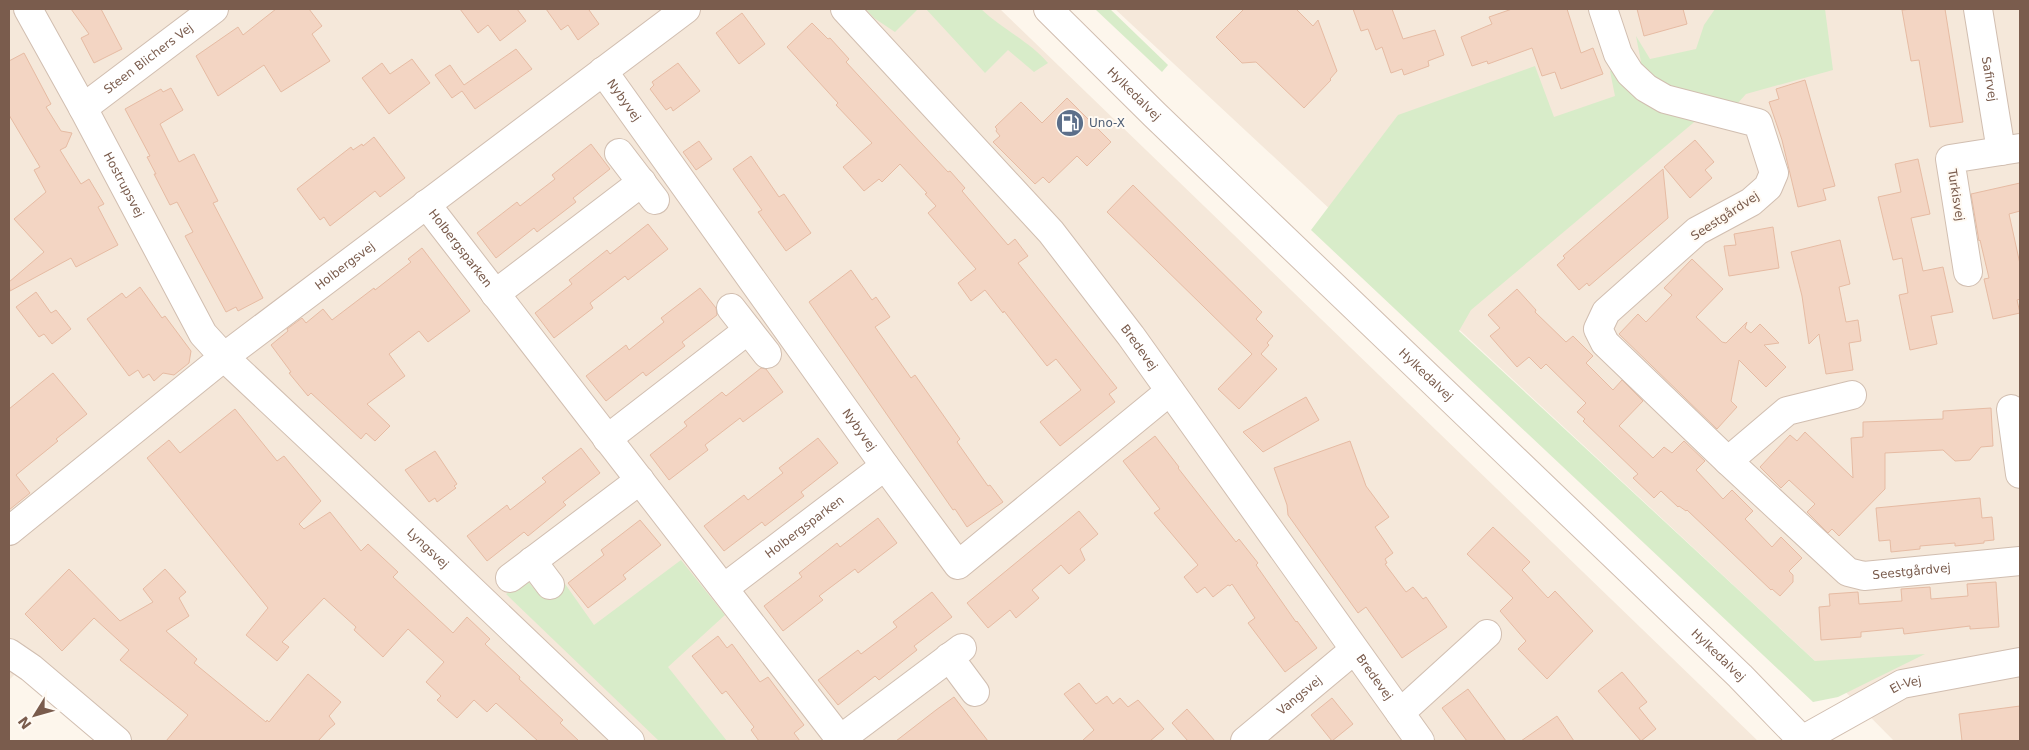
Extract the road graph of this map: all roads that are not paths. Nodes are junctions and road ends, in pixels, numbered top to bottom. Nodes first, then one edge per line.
1 (28, 9) edge
2 (214, 9) edge
3 (686, 9) edge
4 (845, 9) edge
5 (1048, 9) edge
6 (1603, 9) edge
7 (1978, 9) edge
8 (604, 71) junction
9 (83, 108) junction
10 (2011, 149) edge
11 (619, 153) dead end
12 (426, 204) junction
13 (1968, 272) dead end
14 (495, 294) junction
15 (731, 308) dead end
16 (748, 330) junction
17 (767, 354) dead end
18 (224, 358) junction
19 (1170, 391) junction
20 (1852, 395) dead end
21 (2011, 409) dead end
22 (608, 439) junction
23 (1728, 461) junction
24 (885, 466) junction
25 (2020, 474) edge
26 (640, 480) junction
27 (9, 531) edge
28 (532, 561) junction
29 (2020, 561) edge
30 (510, 578) dead end
31 (550, 585) dead end
32 (724, 588) junction
33 (1487, 634) dead end
34 (1354, 650) junction
35 (9, 652) edge
36 (2020, 662) edge
37 (975, 692) dead end
38 (1400, 713) junction
39 (839, 740) edge
40 (117, 741) edge
41 (630, 741) edge
42 (1246, 741) edge
43 (1420, 741) edge
44 (1802, 741) edge

1 - 9 street, Hostrupsvej
2 - 9 street, Steen Blichers Vej
3 - 8 street, Holbergsvej
4 - 19 street, Bredevej
5 - 44 street, Hylkedalvej
6 - 23 street, Seestgårdvej
7 - 10 street, Safirvej
8 - 12 street, Holbergsvej
8 - 24 street, Nybyvej
9 - 18 street, Hostrupsvej
10 - 13 street, Turkisvej
11 - 14 street, Holbergsparken
12 - 14 street, Holbergsparken
12 - 18 street, Holbergsvej
14 - 22 street, Holbergsparken
15 - 16 street
16 - 17 street
16 - 22 street
18 - 27 street, Holbergsvej
18 - 41 street, Lyngsvej
19 - 24 street, Nybyvej
19 - 34 street, Bredevej
20 - 23 street
21 - 25 street
22 - 26 street, Holbergsparken
23 - 29 street, Seestgårdvej
24 - 32 street, Holbergsparken
26 - 28 street
26 - 32 street, Holbergsparken
28 - 30 street
28 - 31 street
32 - 39 street, Holbergsparken
33 - 38 street, Bredevej
34 - 38 street, Bredevej
34 - 42 street, Vangsvej
35 - 40 street
36 - 44 street, El-Vej
37 - 39 street, Holbergsparken
38 - 43 street, Bredevej

